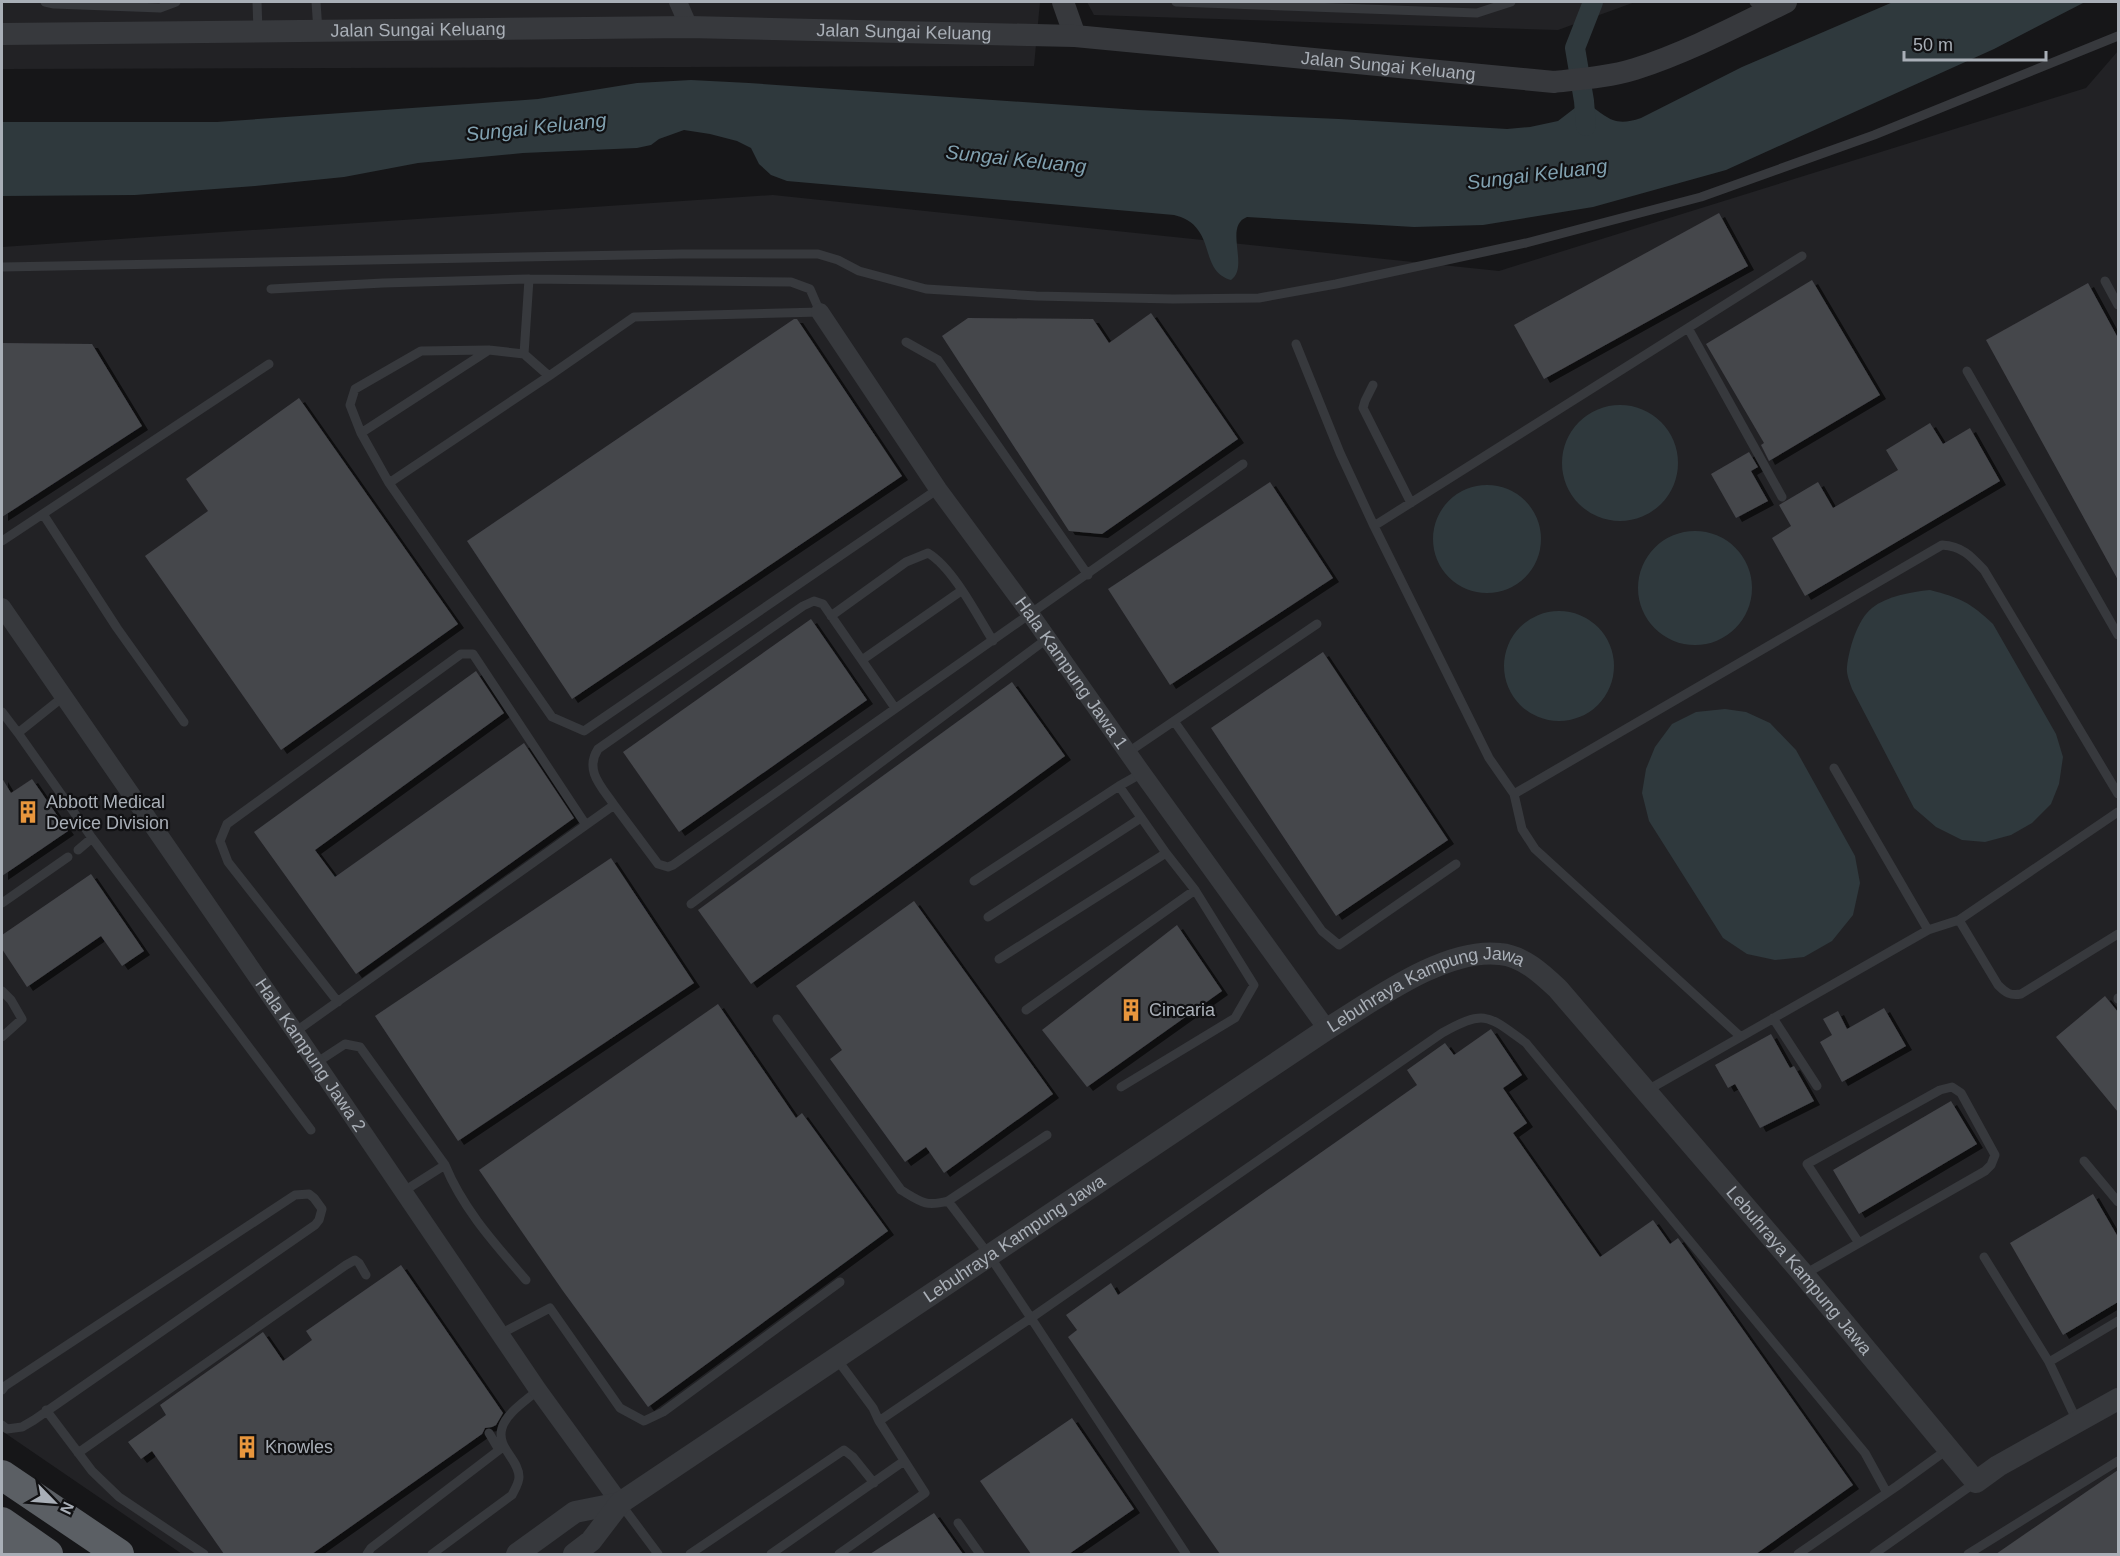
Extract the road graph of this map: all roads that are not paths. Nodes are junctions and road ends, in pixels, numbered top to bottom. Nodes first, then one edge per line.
1 (45, 2) edge
2 (176, 2) edge
3 (257, 2) edge
4 (316, 2) edge
5 (678, 2) edge
6 (1063, 2) edge
7 (1176, 2) edge
8 (1511, 2) edge
9 (1786, 2) edge
10 (1759, 7) edge
11 (689, 27) junction
12 (318, 31) junction
13 (258, 32) junction
14 (2, 34) edge
15 (1075, 36) junction
16 (2118, 36) edge
17 (1802, 256) dead end
18 (2, 267) edge
19 (529, 279) junction
20 (2105, 281) dead end
21 (271, 289) dead end
22 (2118, 305) edge
23 (820, 312) junction
24 (1688, 328) junction
25 (906, 342) dead end
26 (1296, 344) dead end
27 (489, 350) junction
28 (524, 354) junction
29 (269, 364) dead end
30 (1967, 371) dead end
31 (549, 376) junction
32 (1373, 385) dead end
33 (361, 433) junction
34 (1243, 464) dead end
35 (389, 483) junction
36 (938, 489) junction
37 (1782, 497) dead end
38 (1411, 503) junction
39 (43, 513) junction
40 (1374, 526) junction
41 (2, 541) edge
42 (1088, 574) junction
43 (961, 591) junction
44 (2, 607) edge
45 (1031, 615) junction
46 (831, 616) junction
47 (1317, 624) dead end
48 (2118, 635) edge
49 (1048, 638) junction
50 (993, 641) junction
51 (862, 660) junction
52 (63, 697) junction
53 (895, 708) junction
54 (2, 712) edge
55 (1174, 721) junction
56 (184, 722) dead end
57 (18, 733) junction
58 (1127, 753) junction
59 (1834, 768) dead end
60 (1142, 773) junction
61 (1119, 786) junction
62 (1514, 794) junction
63 (2118, 794) edge
64 (614, 805) junction
65 (2118, 812) edge
66 (1141, 818) junction
67 (586, 825) junction
68 (92, 838) junction
69 (78, 850) dead end
70 (1166, 853) junction
71 (68, 856) dead end
72 (1456, 864) dead end
73 (974, 881) dead end
74 (1195, 890) junction
75 (2, 903) edge
76 (691, 904) dead end
77 (988, 917) dead end
78 (1959, 920) junction
79 (1928, 930) junction
80 (2118, 934) edge
81 (999, 959) dead end
82 (2, 991) edge
83 (338, 1002) junction
84 (1026, 1010) dead end
85 (1773, 1018) junction
86 (777, 1019) dead end
87 (1327, 1029) junction
88 (295, 1032) junction
89 (2, 1037) edge
90 (1741, 1037) junction
91 (316, 1063) junction
92 (1817, 1086) dead end
93 (1122, 1087) dead end
94 (1646, 1091) junction
95 (311, 1130) dead end
96 (1047, 1135) dead end
97 (2084, 1161) dead end
98 (445, 1165) junction
99 (404, 1191) junction
100 (948, 1201) junction
101 (2118, 1202) edge
102 (1859, 1243) junction
103 (989, 1255) junction
104 (1984, 1257) dead end
105 (366, 1275) dead end
106 (1804, 1275) junction
107 (526, 1280) dead end
108 (840, 1282) dead end
109 (1031, 1318) junction
110 (2118, 1321) edge
111 (500, 1334) junction
112 (836, 1357) junction
113 (2049, 1362) junction
114 (2, 1390) edge
115 (538, 1390) junction
116 (2117, 1405) edge
117 (46, 1410) junction
118 (879, 1421) junction
119 (2077, 1421) junction
120 (2, 1425) edge
121 (489, 1433) dead end
122 (1948, 1448) junction
123 (501, 1449) junction
124 (78, 1453) junction
125 (904, 1461) junction
126 (2118, 1461) edge
127 (2, 1474) edge
128 (1976, 1482) junction
129 (874, 1483) junction
130 (2, 1492) edge
131 (1887, 1493) junction
132 (620, 1503) junction
133 (2, 1522) edge
134 (958, 1523) dead end
135 (2, 1550) edge
136 (9, 1554) edge
137 (48, 1554) edge
138 (93, 1554) edge
139 (119, 1554) edge
140 (204, 1554) edge
141 (367, 1554) edge
142 (432, 1554) edge
143 (517, 1554) edge
144 (574, 1554) edge
145 (658, 1554) edge
146 (690, 1554) edge
147 (771, 1554) edge
148 (839, 1554) edge
149 (980, 1554) edge
150 (1186, 1554) edge
151 (1798, 1554) edge
152 (1874, 1554) edge
153 (1968, 1554) edge

1 - 2 lane
3 - 13 lane
4 - 12 lane
5 - 11 street
6 - 15 street
7 - 8 lane
9 - 10 street, Jalan Sungai Keluang
10 - 15 street, Jalan Sungai Keluang
11 - 12 street, Jalan Sungai Keluang
11 - 15 street, Jalan Sungai Keluang
12 - 13 street, Jalan Sungai Keluang
13 - 14 street, Jalan Sungai Keluang
16 - 18 lane
17 - 24 lane
19 - 21 lane
19 - 23 lane
19 - 28 lane
20 - 22 lane
23 - 31 lane
23 - 36 street, Hala Kampung Jawa 1
24 - 37 lane
24 - 38 lane
25 - 42 lane
26 - 40 lane
27 - 28 lane
27 - 33 lane
27 - 33 lane
28 - 31 lane
29 - 39 lane
30 - 48 lane
31 - 35 lane
32 - 38 lane
33 - 35 lane
34 - 42 lane
35 - 36 lane
36 - 45 street, Hala Kampung Jawa 1
38 - 40 lane
39 - 41 lane
39 - 56 lane
40 - 62 lane
42 - 45 lane
43 - 46 lane
43 - 50 lane
43 - 51 lane
44 - 52 street, Hala Kampung Jawa 2
45 - 49 street, Hala Kampung Jawa 1
45 - 50 lane
46 - 51 lane
46 - 64 lane
47 - 55 lane
49 - 58 street, Hala Kampung Jawa 1
49 - 76 lane
50 - 53 lane
51 - 53 lane
52 - 57 lane
52 - 88 street, Hala Kampung Jawa 2
53 - 64 lane
54 - 57 lane
55 - 58 lane
55 - 72 lane
57 - 68 lane
58 - 60 street, Hala Kampung Jawa 1
59 - 79 lane
60 - 61 lane
60 - 87 street, Hala Kampung Jawa 1
61 - 66 lane
61 - 73 lane
62 - 63 lane
62 - 90 lane
64 - 67 lane
65 - 78 lane
66 - 70 lane
66 - 77 lane
67 - 83 lane
67 - 83 lane
68 - 69 lane
68 - 95 lane
70 - 74 lane
70 - 81 lane
71 - 75 lane
74 - 84 lane
74 - 93 lane
78 - 79 lane
78 - 80 lane
79 - 85 lane
82 - 89 lane
83 - 88 lane
85 - 90 lane
85 - 92 lane
86 - 100 lane
87 - 94 street, Lebuhraya Kampung Jawa
87 - 103 street, Lebuhraya Kampung Jawa
88 - 91 street, Hala Kampung Jawa 2
90 - 94 lane
91 - 98 lane
91 - 99 street, Hala Kampung Jawa 2
94 - 106 street, Lebuhraya Kampung Jawa
96 - 100 lane
97 - 101 lane
98 - 99 lane
98 - 107 lane
99 - 111 street, Hala Kampung Jawa 2
100 - 103 lane
102 - 102 lane
102 - 106 lane
103 - 109 lane
103 - 112 street, Lebuhraya Kampung Jawa
104 - 113 lane
105 - 124 lane
106 - 122 street, Lebuhraya Kampung Jawa
108 - 111 lane
109 - 118 lane
109 - 131 lane
109 - 150 lane
110 - 113 lane
111 - 115 street, Hala Kampung Jawa 2
112 - 118 lane
112 - 132 street, Lebuhraya Kampung Jawa
113 - 119 lane
114 - 117 lane
115 - 123 lane
115 - 132 street, Hala Kampung Jawa 2
116 - 119 street
117 - 120 lane
117 - 124 lane
118 - 125 lane
119 - 128 street
121 - 123 lane
122 - 128 street, Lebuhraya Kampung Jawa
122 - 131 lane
123 - 141 lane
123 - 142 lane
124 - 140 lane
125 - 129 lane
125 - 148 lane
126 - 153 lane
127 - 139 highway
128 - 152 lane
129 - 146 lane
129 - 147 lane
130 - 138 highway
131 - 151 lane
132 - 143 street, Lebuhraya Kampung Jawa
132 - 144 street, Lebuhraya Kampung Jawa
132 - 145 lane
133 - 137 highway
134 - 149 lane
135 - 136 highway

